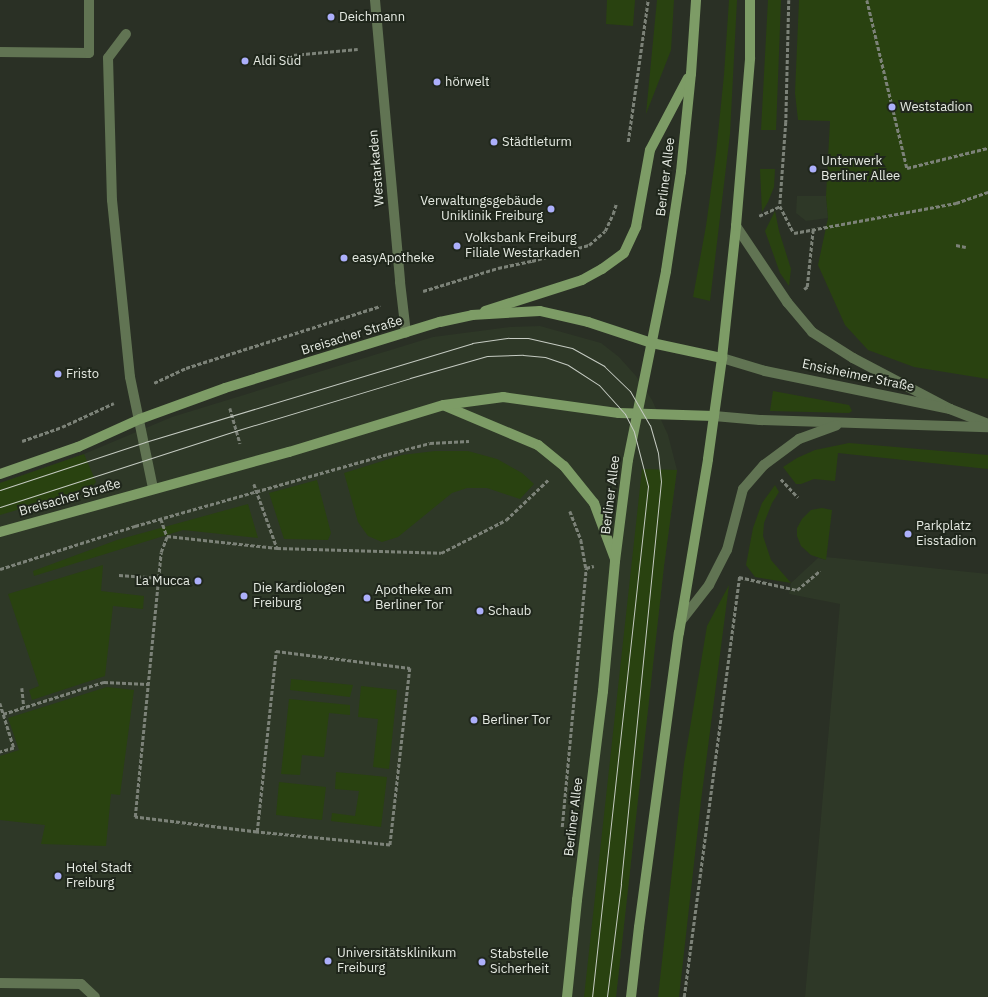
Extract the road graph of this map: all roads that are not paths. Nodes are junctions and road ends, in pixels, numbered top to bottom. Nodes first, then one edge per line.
1 (89, 0) edge
2 (375, 0) edge
3 (696, 0) edge
4 (750, 0) edge
5 (126, 34) dead end
6 (0, 52) edge
7 (691, 74) junction
8 (736, 226) junction
9 (472, 315) junction
10 (406, 333) junction
11 (652, 343) junction
12 (722, 358) junction
13 (444, 405) junction
14 (950, 409) junction
15 (637, 414) junction
16 (714, 416) junction
17 (140, 419) junction
18 (840, 423) junction
19 (988, 424) edge
20 (988, 427) edge
21 (0, 474) edge
22 (153, 488) junction
23 (0, 532) edge
24 (615, 561) junction
25 (681, 621) junction
26 (0, 983) edge
27 (95, 997) edge
28 (567, 997) edge
29 (631, 997) edge

1 - 6 street
2 - 10 street, Westarkaden
3 - 7 main road, Berliner Allee
4 - 8 main road
5 - 17 street
7 - 9 main road
7 - 11 main road, Berliner Allee
8 - 12 main road
8 - 14 street
9 - 10 main road, Breisacher Straße
9 - 11 main road, Breisacher Straße
10 - 17 main road, Breisacher Straße
11 - 12 main road, Breisacher Straße
11 - 15 main road, Berliner Allee
12 - 14 street, Ensisheimer Straße
12 - 16 main road
13 - 15 main road, Breisacher Straße
13 - 22 main road, Breisacher Straße
13 - 24 main road
14 - 19 street, Ensisheimer Straße
15 - 16 main road
15 - 24 main road, Berliner Allee
16 - 18 street
16 - 25 main road
17 - 21 main road, Breisacher Straße
17 - 22 street
18 - 20 street
18 - 25 street
22 - 23 main road, Breisacher Straße
24 - 28 main road, Berliner Allee
25 - 29 main road
26 - 27 street

